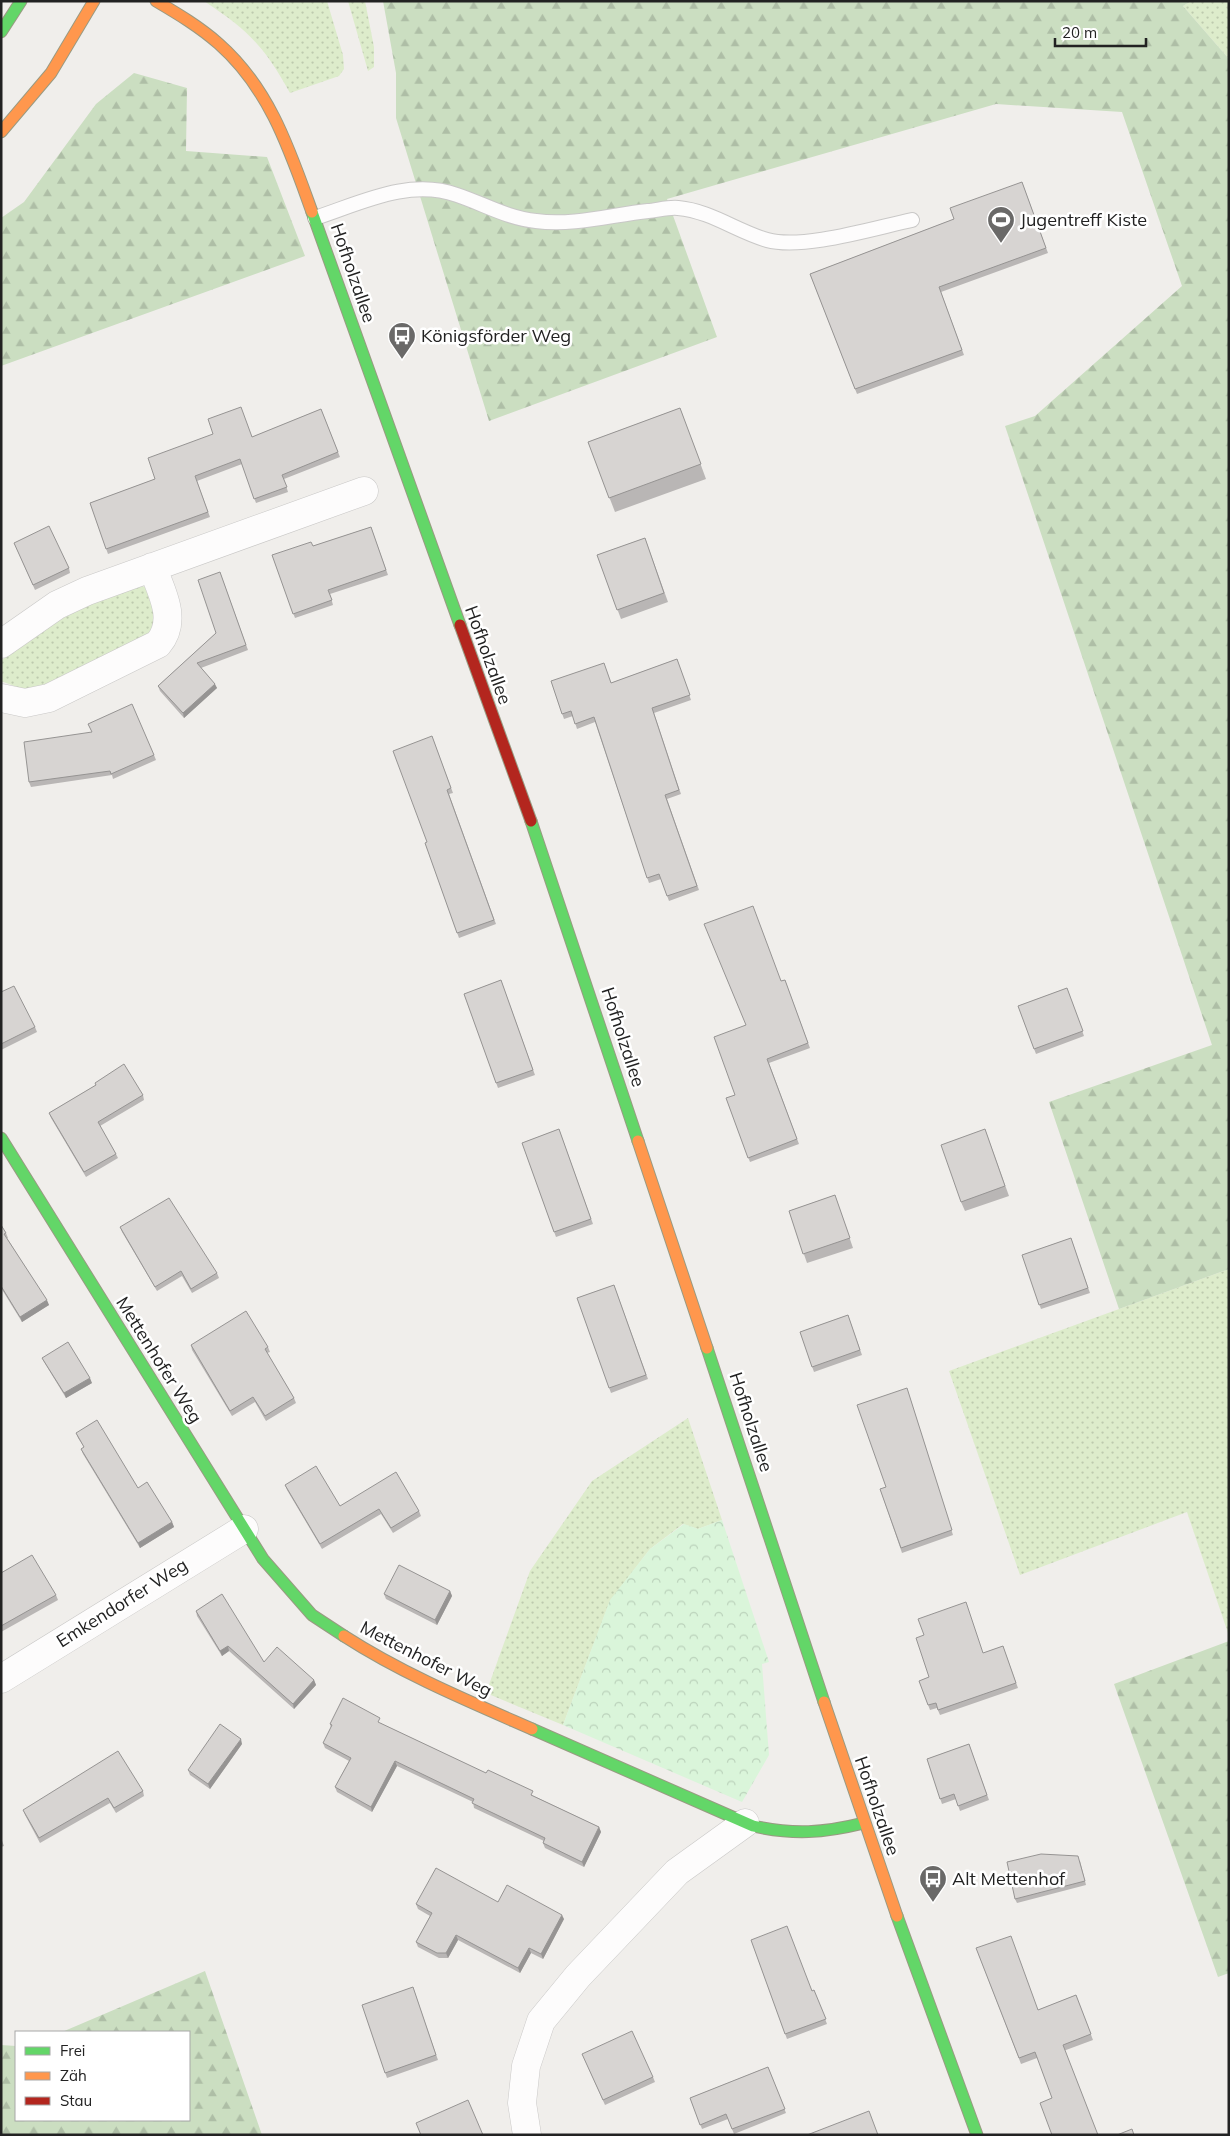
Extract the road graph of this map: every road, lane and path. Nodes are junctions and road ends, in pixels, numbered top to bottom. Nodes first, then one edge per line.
1 (21, 1) edge
2 (94, 1) edge
3 (156, 1) edge
4 (1, 32) edge
5 (1, 132) edge
6 (315, 218) junction
7 (912, 220) dead end
8 (364, 491) dead end
9 (152, 567) junction
10 (1, 644) edge
11 (1, 698) edge
12 (1, 1138) edge
13 (244, 1529) junction
14 (1, 1679) edge
15 (864, 1822) junction
16 (745, 1823) junction
17 (527, 2135) edge
18 (977, 2135) edge

1 - 4 main road
2 - 5 main road
3 - 6 main road, Hofholzallee
6 - 7 lane
6 - 15 main road, Hofholzallee
8 - 9 street
9 - 10 street
9 - 11 street
12 - 13 main road, Mettenhofer Weg
13 - 14 street, Emkendorfer Weg
13 - 16 main road, Mettenhofer Weg
15 - 16 main road, Mettenhofer Weg
15 - 18 main road, Hofholzallee
16 - 17 street

